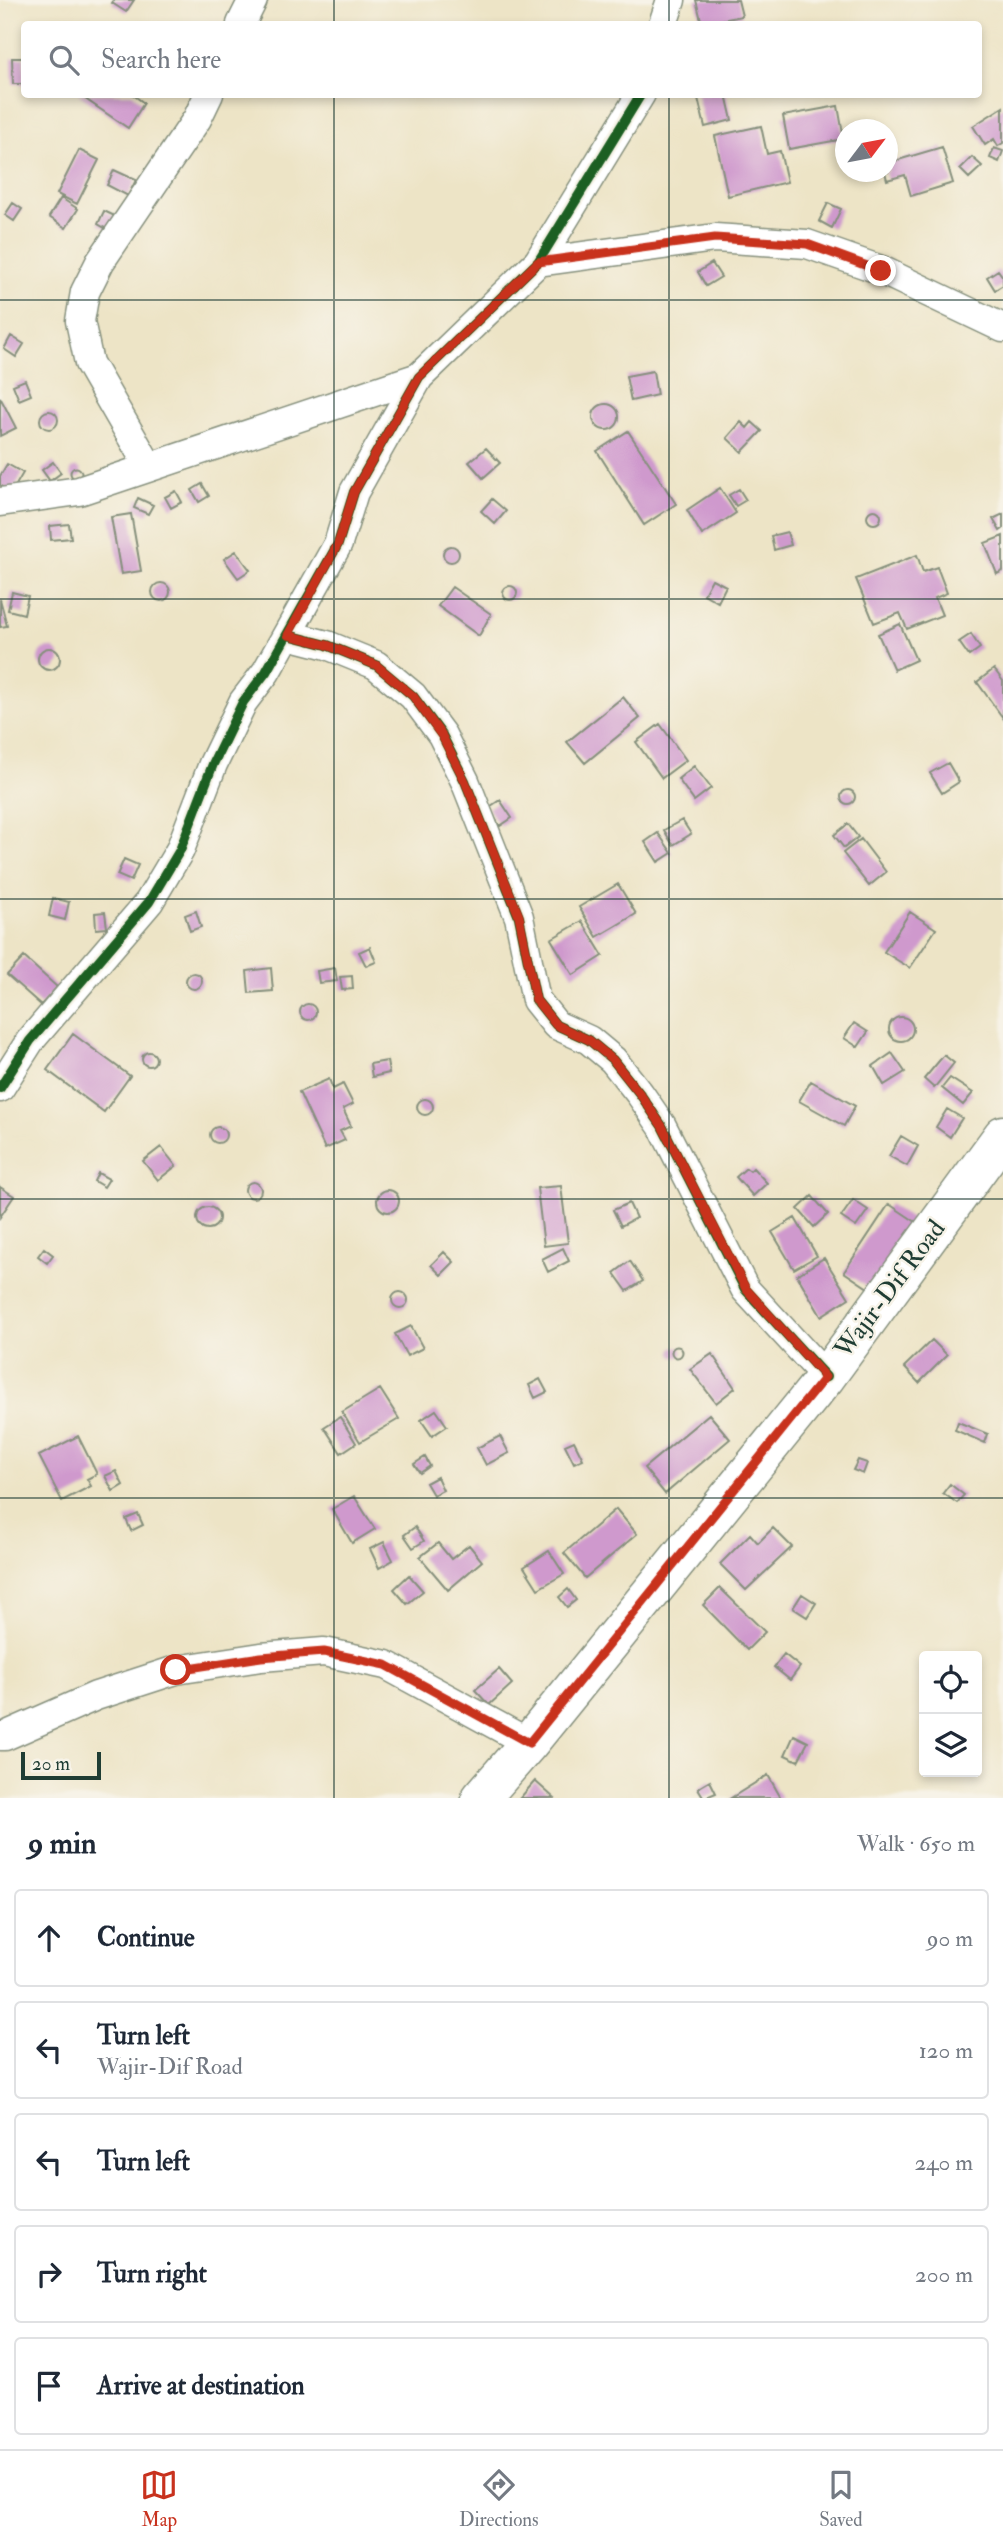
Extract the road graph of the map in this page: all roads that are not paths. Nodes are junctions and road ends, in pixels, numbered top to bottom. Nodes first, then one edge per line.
1 (253, 0) edge
2 (671, 0) edge
3 (242, 21) edge
4 (664, 21) edge
5 (207, 98) edge
6 (638, 98) edge
7 (538, 262) junction
8 (1003, 328) edge
9 (419, 377) junction
10 (149, 467) junction
11 (0, 502) edge
12 (288, 635) junction
13 (0, 1088) edge
14 (1003, 1135) edge
15 (825, 1377) junction
16 (0, 1736) edge
17 (529, 1743) junction
18 (481, 1798) edge

1 - 3 street
2 - 4 street
5 - 10 street
6 - 7 street
7 - 8 street
7 - 9 street
9 - 10 street
9 - 12 street
10 - 11 street
12 - 13 street
12 - 15 street
14 - 15 main road, Wajir-Dif Road
15 - 17 main road, Wajir-Dif Road
16 - 17 street
17 - 18 main road, Wajir-Dif Road

